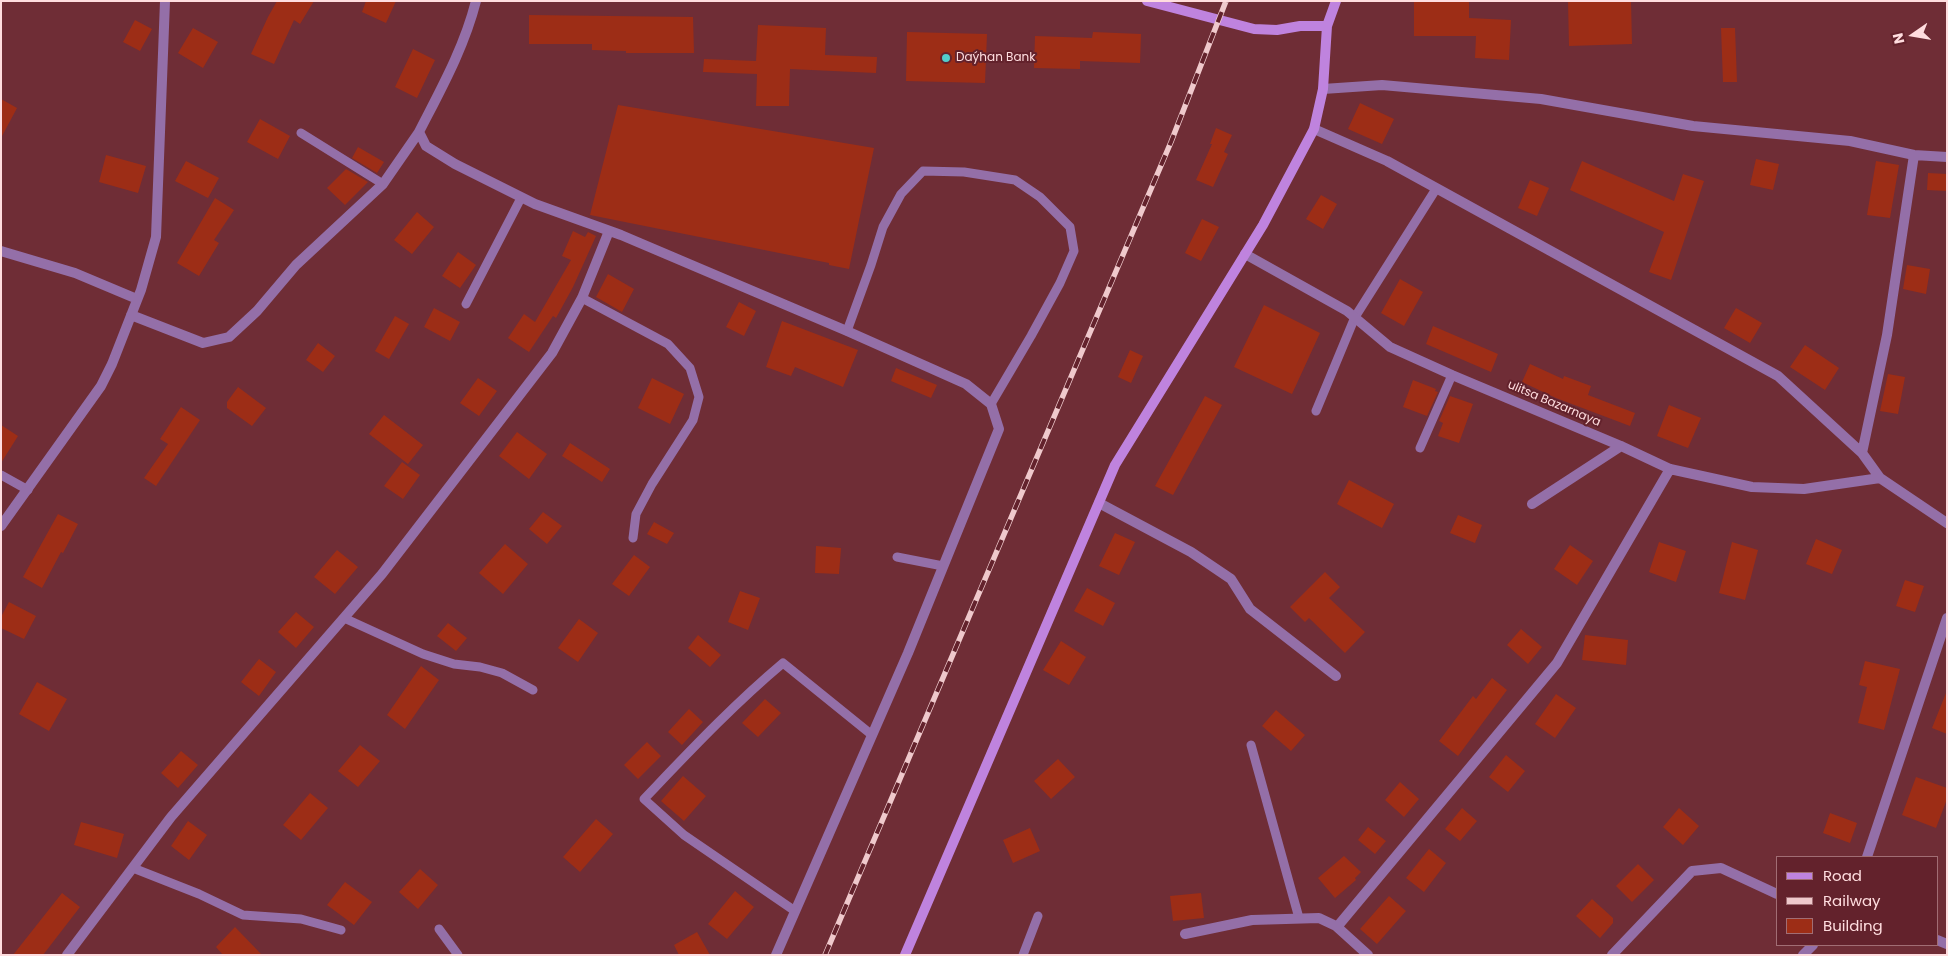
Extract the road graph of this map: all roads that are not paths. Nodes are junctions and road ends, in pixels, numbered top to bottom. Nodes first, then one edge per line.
1 (165, 1) edge
2 (476, 1) edge
3 (1147, 1) edge
4 (1336, 1) edge
5 (1327, 26) junction
6 (1323, 89) junction
7 (1314, 129) junction
8 (419, 132) junction
9 (300, 133) dead end
10 (1914, 155) junction
11 (1947, 157) edge
12 (384, 184) junction
13 (1436, 189) junction
14 (521, 198) junction
15 (609, 230) junction
16 (1, 251) edge
17 (1245, 254) junction
18 (582, 298) junction
19 (137, 300) junction
20 (466, 304) dead end
21 (131, 315) junction
22 (1355, 317) junction
23 (847, 331) junction
24 (1452, 375) junction
25 (991, 404) junction
26 (1316, 411) dead end
27 (1621, 446) junction
28 (1420, 448) dead end
29 (1862, 453) junction
30 (1670, 470) junction
31 (1, 475) edge
32 (1880, 478) junction
33 (28, 490) junction
34 (1099, 503) junction
35 (1532, 504) dead end
36 (1946, 521) edge
37 (1, 526) edge
38 (633, 538) dead end
39 (897, 557) dead end
40 (943, 566) junction
41 (344, 618) junction
42 (1947, 618) edge
43 (1336, 676) dead end
44 (533, 690) dead end
45 (872, 735) junction
46 (1251, 745) dead end
47 (1867, 856) edge
48 (133, 868) junction
49 (1776, 894) edge
50 (795, 911) junction
51 (1038, 916) dead end
52 (1299, 918) junction
53 (1337, 927) junction
54 (439, 929) dead end
55 (341, 930) dead end
56 (1185, 934) dead end
57 (1812, 946) edge
58 (67, 955) edge
59 (458, 955) edge
60 (776, 955) edge
61 (905, 955) edge
62 (1023, 955) edge
63 (1368, 955) edge
64 (1612, 955) edge
65 (1803, 955) edge

1 - 19 street
2 - 8 street
3 - 5 street
4 - 5 street
5 - 6 street
6 - 7 street
6 - 10 street
7 - 13 street
7 - 17 street
8 - 12 street
8 - 14 street
9 - 12 lane
10 - 11 street
10 - 29 street
12 - 21 street
13 - 22 lane
13 - 29 street
14 - 15 street
14 - 20 lane
15 - 18 street
15 - 23 street
16 - 19 street
17 - 22 street, ulitsa Bazarnaya
17 - 34 street
18 - 38 lane
18 - 41 street
19 - 21 street
21 - 33 street
22 - 24 street, ulitsa Bazarnaya
22 - 26 lane
23 - 25 street
23 - 25 lane
24 - 27 street, ulitsa Bazarnaya
24 - 28 lane
25 - 40 street
27 - 30 street, ulitsa Bazarnaya
27 - 35 street
29 - 32 street
30 - 32 street, ulitsa Bazarnaya
30 - 53 street
31 - 33 lane
32 - 36 street
33 - 37 street
34 - 43 street
34 - 61 street
39 - 40 lane
40 - 45 street
41 - 44 lane
41 - 48 street
42 - 47 street
45 - 50 street
45 - 50 lane
46 - 52 lane
48 - 55 lane
48 - 58 street
49 - 64 street
50 - 60 street
51 - 62 lane
52 - 53 street
52 - 56 street
53 - 63 street
54 - 59 lane
57 - 65 street

